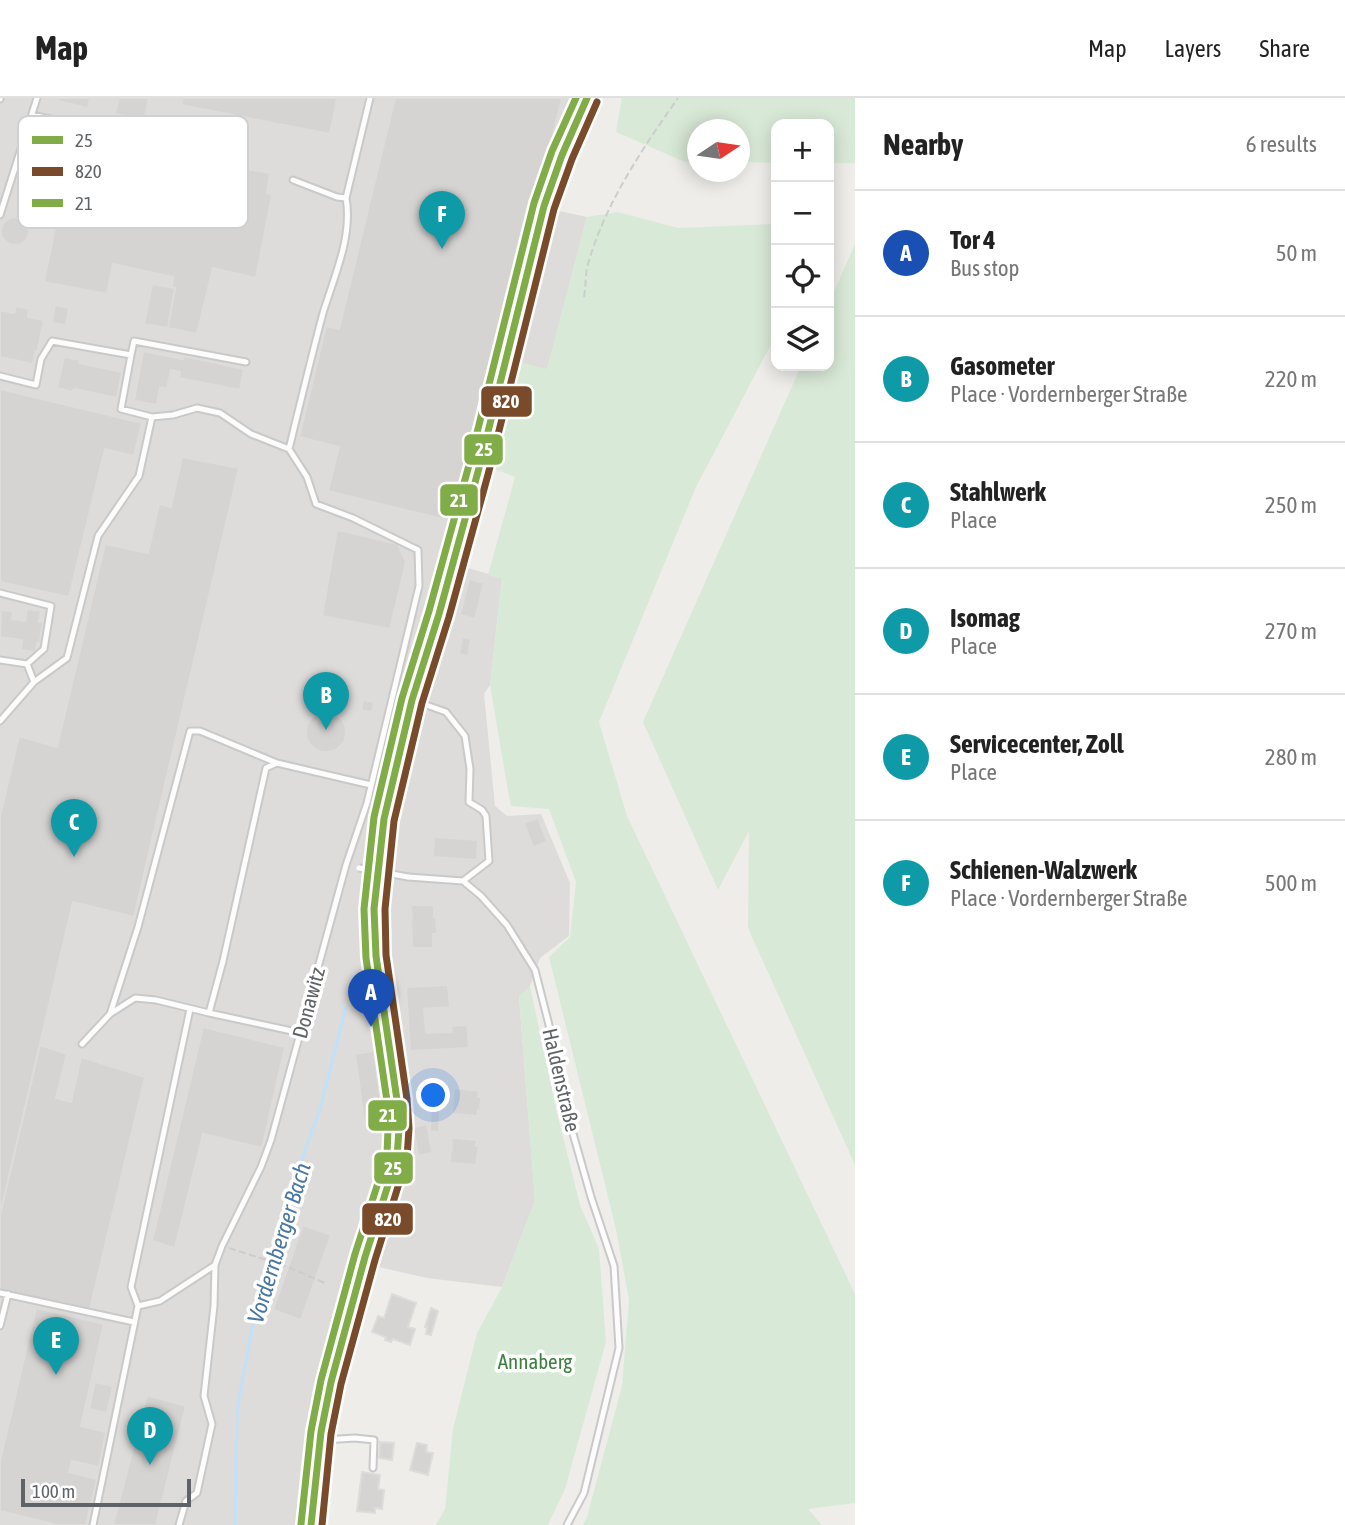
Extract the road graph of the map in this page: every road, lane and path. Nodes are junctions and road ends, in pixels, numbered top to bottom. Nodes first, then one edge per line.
1 (37, 98) edge
2 (370, 98) edge
3 (587, 98) edge
4 (678, 98) edge
5 (32, 115) joint
6 (37, 116) edge
7 (18, 159) edge
8 (293, 180) dead end
9 (346, 198) junction
10 (0, 215) edge
11 (584, 297) dead end
12 (131, 355) junction
13 (246, 362) dead end
14 (0, 376) edge
15 (152, 417) junction
16 (289, 449) junction
17 (0, 593) edge
18 (0, 660) edge
19 (27, 664) junction
20 (34, 682) junction
21 (412, 700) junction
22 (0, 721) edge
23 (277, 763) junction
24 (371, 785) junction
25 (346, 865) junction
26 (463, 881) junction
27 (190, 1009) junction
28 (209, 1013) junction
29 (110, 1014) junction
30 (301, 1033) junction
31 (82, 1044) dead end
32 (222, 1246) junction
33 (215, 1265) junction
34 (327, 1284) dead end
35 (0, 1293) edge
36 (8, 1294) junction
37 (138, 1306) junction
38 (134, 1322) junction
39 (0, 1326) edge
40 (320, 1440) junction
41 (373, 1468) dead end
42 (93, 1525) edge
43 (179, 1525) edge
44 (311, 1525) edge
45 (567, 1525) edge

1 - 5 lane
2 - 9 lane
3 - 21 main road
4 - 11 path
5 - 6 lane
7 - 10 lane
8 - 9 lane
9 - 16 lane
12 - 13 lane
12 - 14 lane
12 - 15 lane
15 - 16 lane
15 - 20 lane
16 - 24 lane, Donawitz
17 - 19 lane
18 - 19 lane
19 - 20 lane
20 - 22 lane
21 - 26 lane
21 - 40 main road
23 - 24 lane
23 - 28 lane
23 - 29 lane
24 - 25 lane, Donawitz
25 - 26 lane, bridge
25 - 30 lane, Donawitz
26 - 45 lane, Haldenstraße
27 - 28 lane
27 - 29 lane
27 - 37 lane
28 - 30 lane
29 - 31 lane
30 - 32 lane, Donawitz
32 - 33 lane, Donawitz
32 - 34 path
33 - 37 lane
33 - 43 lane, Donawitz
35 - 36 lane
36 - 38 lane
36 - 39 lane
37 - 38 lane
38 - 42 lane
40 - 41 lane
40 - 44 main road

